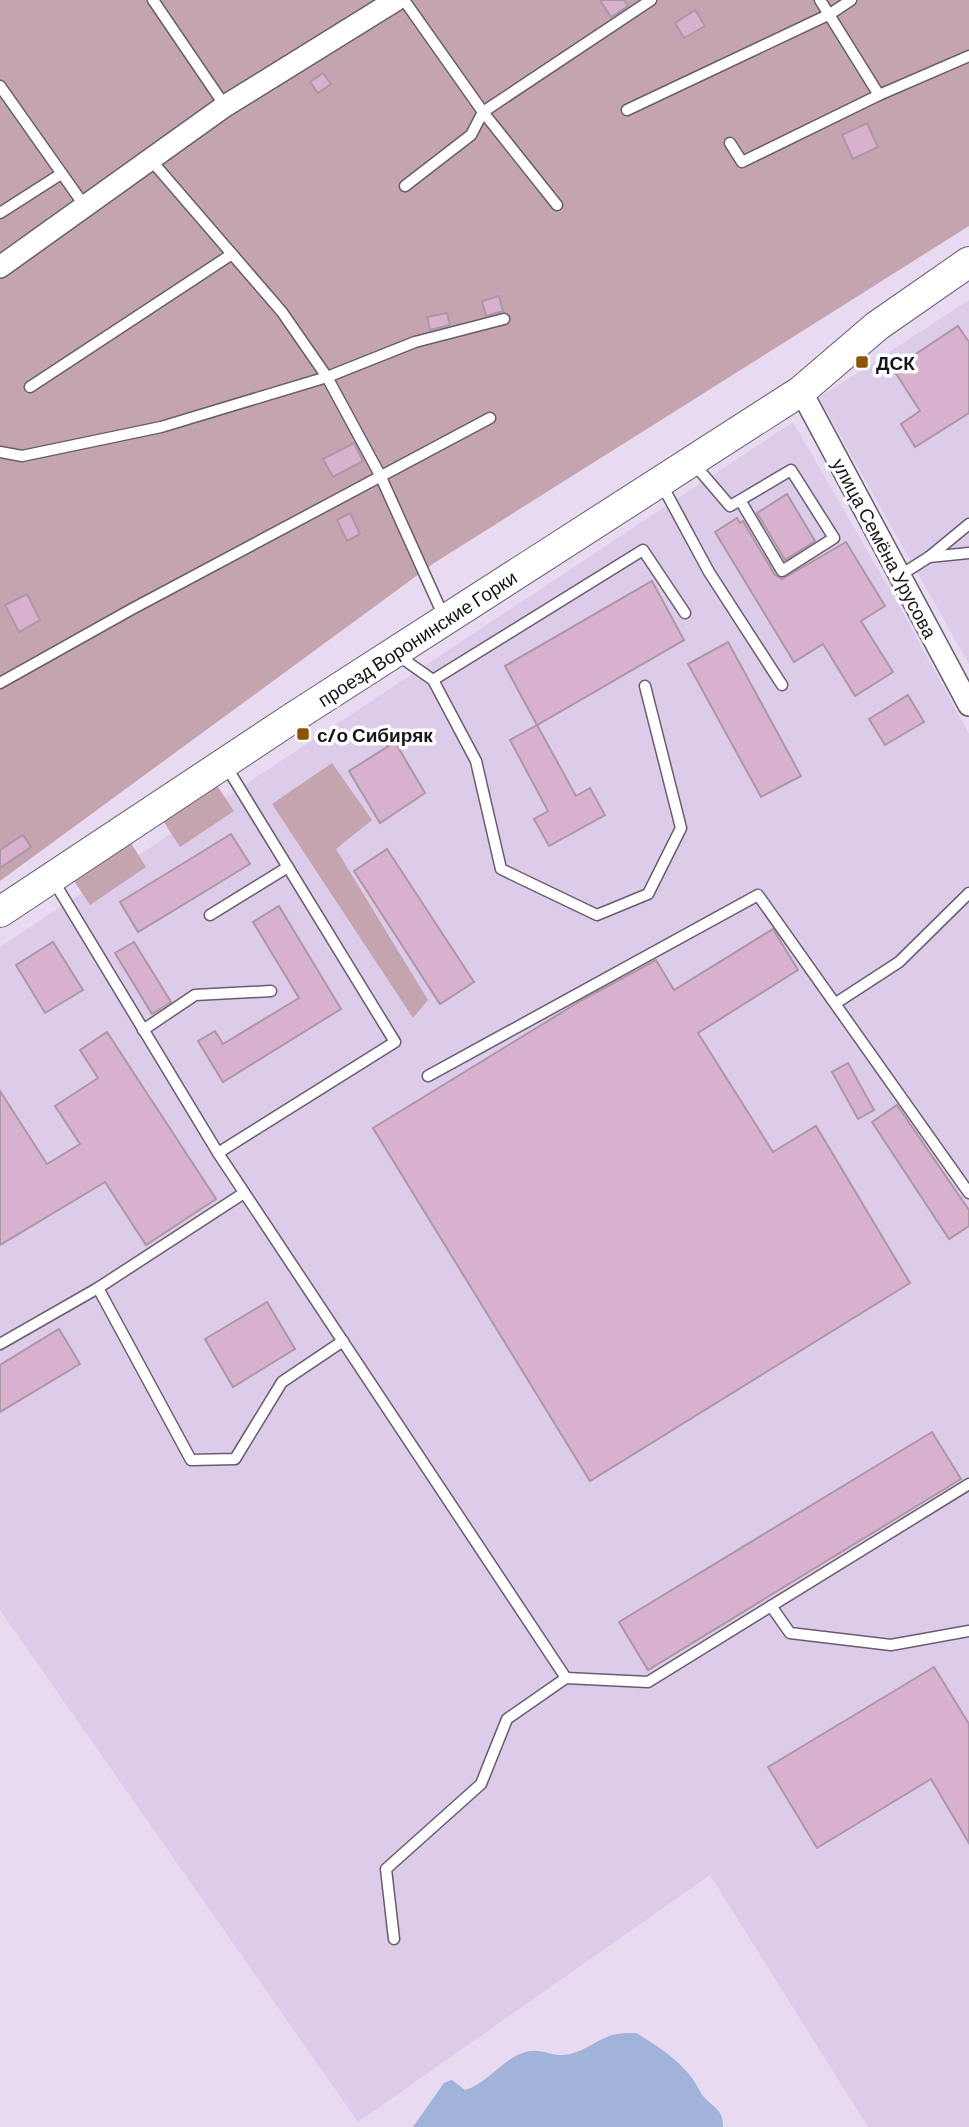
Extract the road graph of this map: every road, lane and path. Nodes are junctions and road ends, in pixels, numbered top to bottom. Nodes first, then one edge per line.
1 (153, 0) edge
2 (396, 0) edge
3 (404, 0) edge
4 (651, 0) edge
5 (820, 0) edge
6 (851, 0) edge
7 (830, 14) junction
8 (969, 56) edge
9 (0, 86) edge
10 (879, 95) junction
11 (225, 106) junction
12 (627, 110) dead end
13 (483, 112) junction
14 (730, 143) dead end
15 (150, 159) junction
16 (61, 173) junction
17 (405, 186) dead end
18 (84, 205) junction
19 (557, 205) dead end
20 (0, 214) edge
21 (232, 254) junction
22 (969, 262) edge
23 (0, 267) edge
24 (504, 319) dead end
25 (327, 377) junction
26 (30, 387) dead end
27 (801, 391) junction
28 (490, 418) dead end
29 (0, 452) edge
30 (692, 462) junction
31 (380, 475) junction
32 (660, 482) junction
33 (740, 500) junction
34 (969, 524) edge
35 (969, 553) edge
36 (929, 557) junction
37 (900, 576) junction
38 (685, 613) dead end
39 (445, 620) junction
40 (394, 653) junction
41 (433, 680) junction
42 (0, 683) edge
43 (782, 685) dead end
44 (645, 686) dead end
45 (969, 705) edge
46 (225, 763) junction
47 (288, 867) junction
48 (52, 877) junction
49 (969, 892) edge
50 (0, 912) edge
51 (211, 915) dead end
52 (271, 991) dead end
53 (836, 1003) junction
54 (143, 1030) junction
55 (428, 1076) dead end
56 (218, 1153) junction
57 (244, 1193) junction
58 (969, 1193) edge
59 (97, 1288) junction
60 (342, 1341) junction
61 (0, 1344) edge
62 (969, 1484) edge
63 (771, 1606) junction
64 (969, 1632) edge
65 (566, 1678) junction
66 (394, 1939) dead end

1 - 11 lane
2 - 11 street
3 - 13 lane
4 - 13 lane
5 - 7 lane
6 - 7 lane
7 - 10 lane
7 - 12 lane
8 - 10 lane
9 - 16 lane
10 - 14 lane
11 - 15 street
13 - 17 lane
13 - 19 lane
15 - 18 street
15 - 21 lane
16 - 18 lane
16 - 20 lane
18 - 23 street
21 - 25 lane
21 - 26 lane
22 - 27 street, проезд Воронинские Горки
24 - 25 lane
25 - 29 lane
25 - 31 lane
27 - 30 street, проезд Воронинские Горки
27 - 37 street, улица Семёна Урусова
28 - 31 lane
30 - 32 street, проезд Воронинские Горки
30 - 33 lane
31 - 39 lane
31 - 42 lane
32 - 39 street, проезд Воронинские Горки
32 - 43 lane
33 - 33 lane
34 - 36 lane
35 - 36 lane
36 - 37 lane
37 - 45 street, улица Семёна Урусова
38 - 41 lane
39 - 40 street, проезд Воронинские Горки
40 - 41 lane
40 - 46 street, проезд Воронинские Горки
41 - 44 lane
46 - 47 lane
46 - 48 street, проезд Воронинские Горки
47 - 51 lane
47 - 56 lane
48 - 50 street, проезд Воронинские Горки
48 - 54 lane
49 - 53 lane
52 - 54 lane
53 - 55 lane
53 - 58 lane
54 - 56 lane
56 - 57 lane
57 - 59 lane
57 - 60 lane
59 - 60 lane
59 - 61 lane
60 - 65 lane
62 - 63 lane
63 - 64 lane
63 - 65 lane
65 - 66 lane

